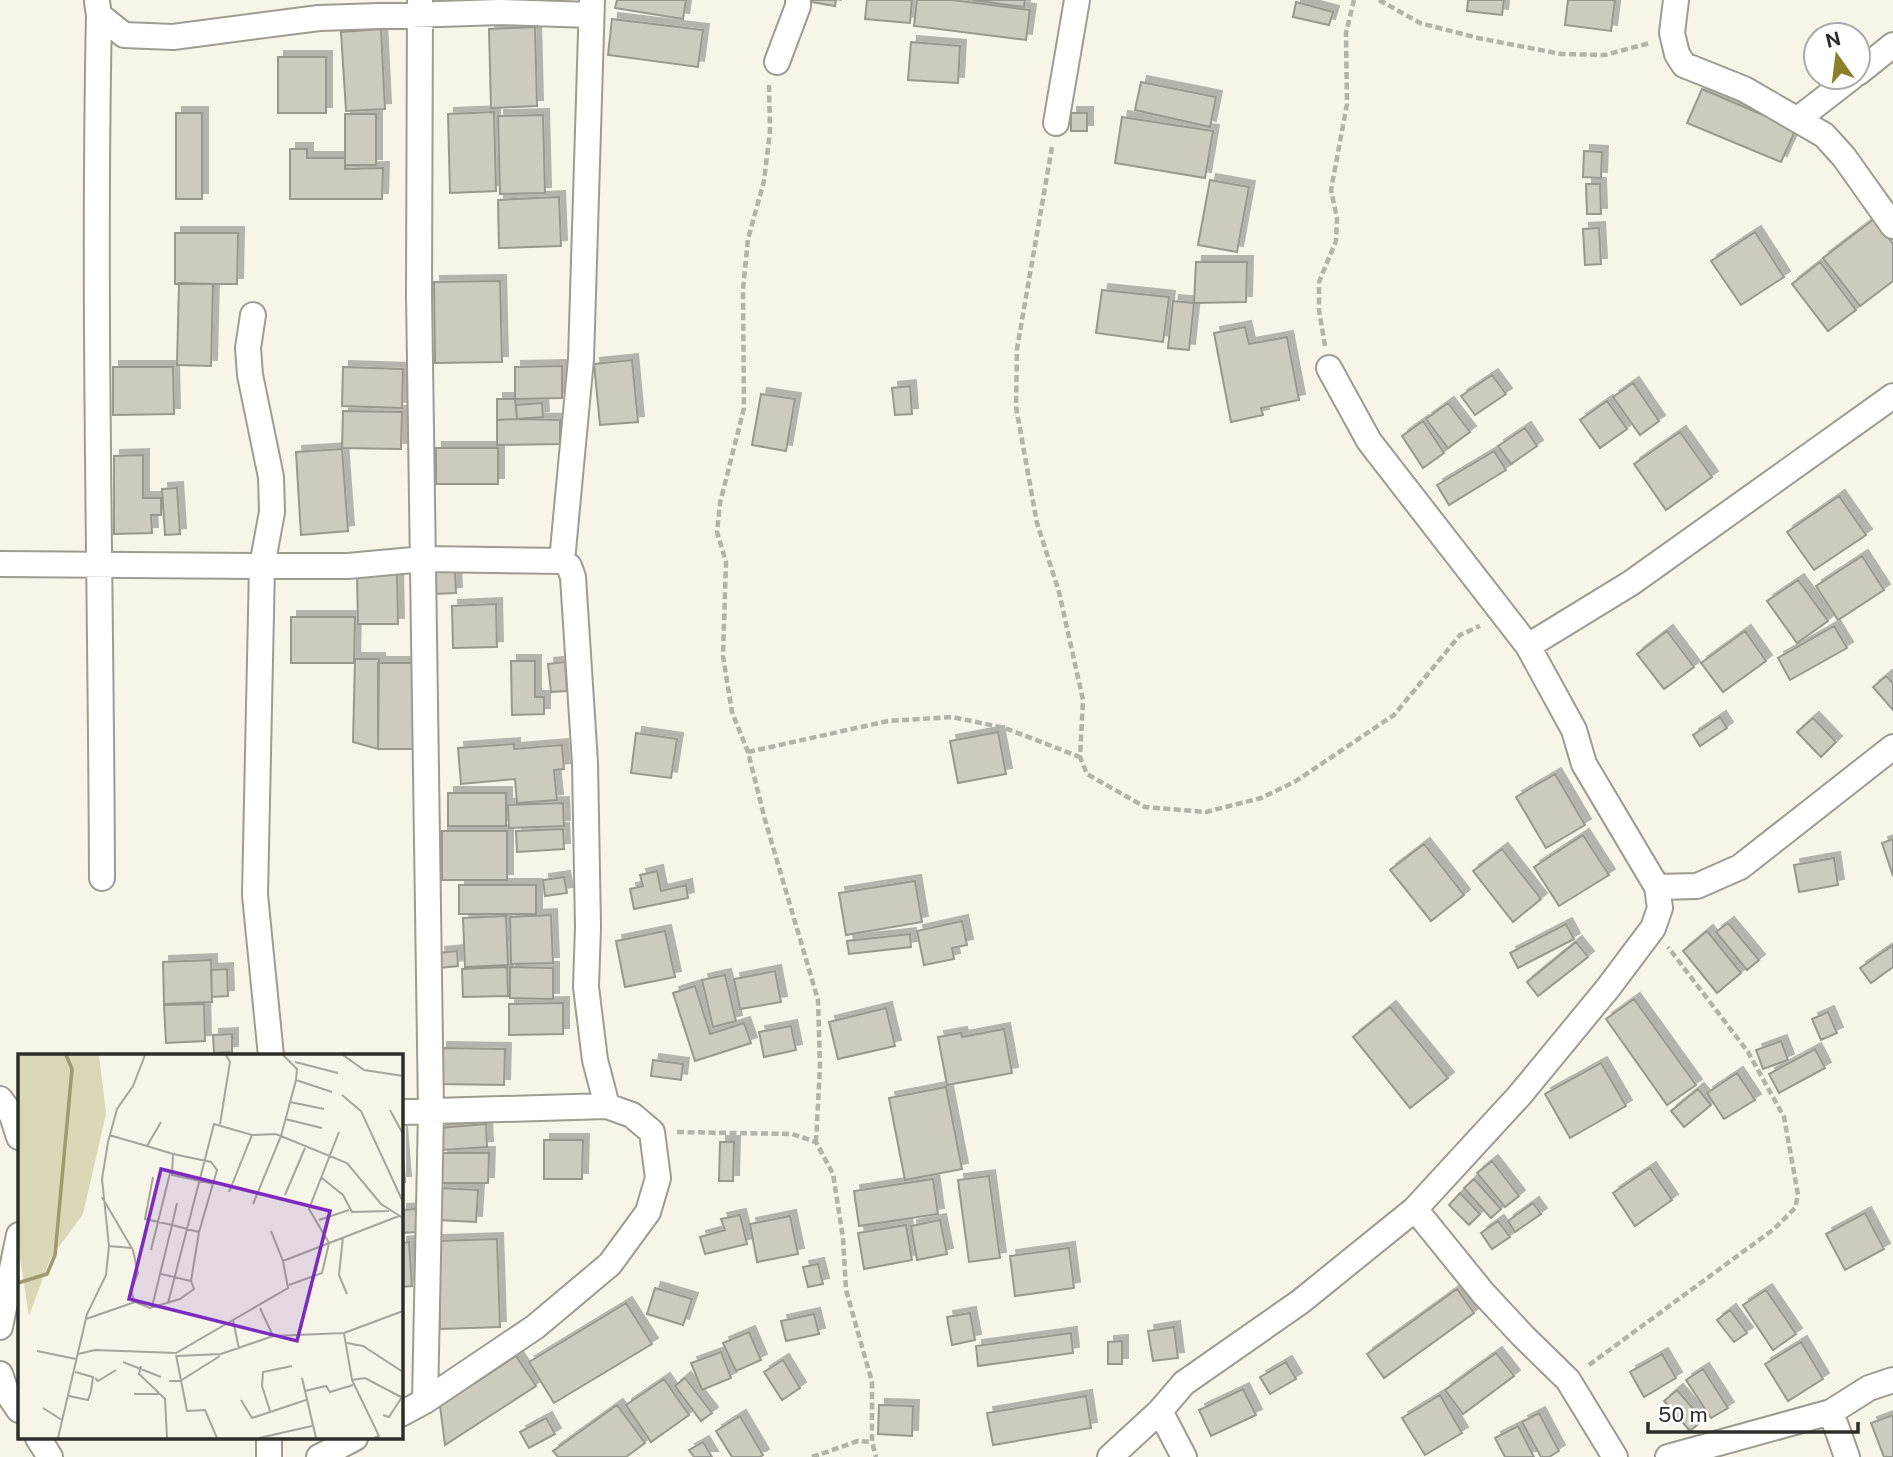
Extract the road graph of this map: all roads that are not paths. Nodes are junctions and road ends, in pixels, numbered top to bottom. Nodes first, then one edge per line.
1 (797, 0) edge
2 (1077, 0) edge
3 (1676, 0) edge
4 (98, 7) edge
5 (420, 8) edge
6 (592, 8) edge
7 (1893, 46) edge
8 (777, 62) road end
9 (1872, 62) edge
10 (1834, 91) edge
11 (1798, 119) junction
12 (1056, 123) road end
13 (1893, 226) edge
14 (253, 315) dead end
15 (1329, 368) road end
16 (1893, 396) edge
17 (424, 559) junction
18 (562, 561) junction
19 (0, 564) edge
20 (101, 564) junction
21 (262, 566) junction
22 (1528, 646) junction
23 (1893, 747) edge
24 (102, 878) dead end
25 (1657, 887) junction
26 (271, 1054) edge
27 (0, 1099) edge
28 (607, 1106) junction
29 (402, 1112) edge
30 (431, 1112) junction
31 (18, 1134) edge
32 (1415, 1209) junction
33 (18, 1241) edge
34 (0, 1327) edge
35 (0, 1374) edge
36 (1893, 1380) edge
37 (425, 1401) junction
38 (18, 1409) edge
39 (1160, 1410) junction
40 (1831, 1412) junction
41 (402, 1413) edge
42 (39, 1440) edge
43 (351, 1440) edge
44 (50, 1457) edge
45 (318, 1457) edge
46 (1110, 1457) edge
47 (1184, 1457) edge
48 (1615, 1457) edge
49 (1668, 1457) edge
50 (1847, 1457) edge

1 - 8 street
2 - 12 street
3 - 11 street
4 - 5 street
4 - 20 street
5 - 6 street
5 - 17 street
6 - 18 street
7 - 9 street
10 - 11 street
11 - 13 street
14 - 21 street
15 - 22 street
16 - 22 street
17 - 18 street
17 - 21 street
17 - 30 street
18 - 28 street
19 - 20 street
20 - 21 street
20 - 24 street
21 - 26 street
22 - 25 street
23 - 25 street
25 - 32 street
27 - 31 street
28 - 30 street
28 - 37 street
29 - 30 street
30 - 37 street
32 - 39 street
32 - 48 street
33 - 34 street
35 - 38 street
36 - 40 street
37 - 41 street
39 - 46 street
39 - 47 street
40 - 49 street
40 - 50 street
42 - 44 street
43 - 45 street

